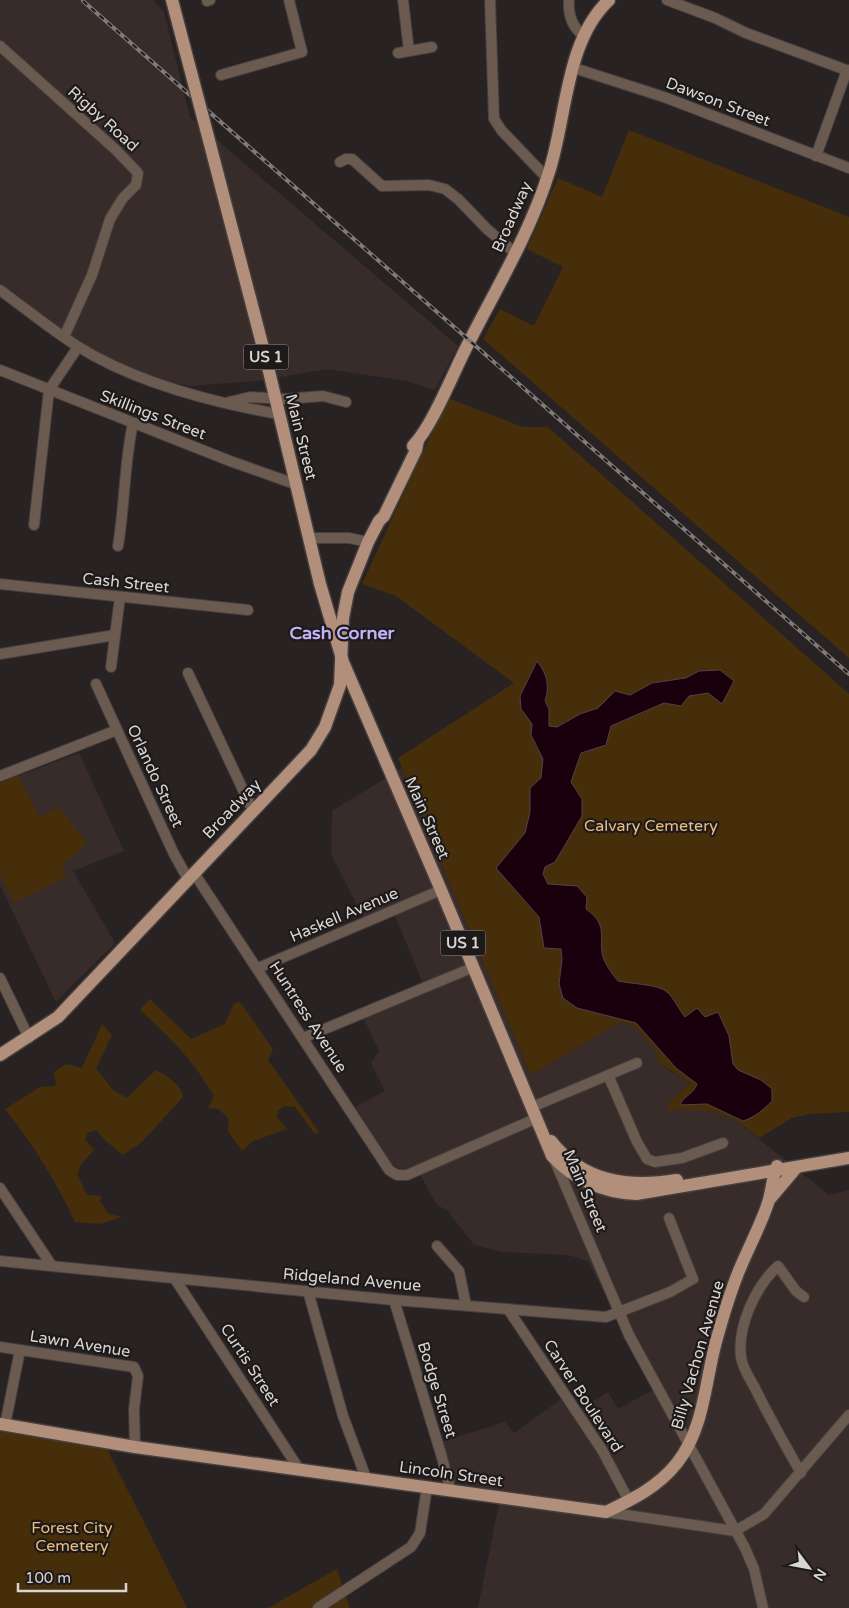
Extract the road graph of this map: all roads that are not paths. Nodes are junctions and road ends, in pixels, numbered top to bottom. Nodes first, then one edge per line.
1 (172, 0) edge
2 (289, 0) edge
3 (403, 0) edge
4 (490, 0) edge
5 (569, 0) edge
6 (609, 0) edge
7 (667, 0) edge
8 (582, 35) junction
9 (0, 46) edge
10 (432, 47) dead end
11 (574, 68) junction
12 (848, 70) edge
13 (221, 75) dead end
14 (816, 156) junction
15 (340, 162) dead end
16 (849, 168) edge
17 (547, 178) junction
18 (515, 253) junction
19 (0, 290) edge
20 (64, 337) junction
21 (78, 347) junction
22 (0, 370) edge
23 (49, 390) junction
24 (274, 398) junction
25 (228, 402) junction
26 (346, 402) dead end
27 (278, 414) junction
28 (133, 423) junction
29 (295, 484) junction
30 (34, 525) dead end
31 (309, 538) junction
32 (368, 542) junction
33 (118, 546) dead end
34 (0, 584) edge
35 (120, 597) junction
36 (248, 610) dead end
37 (115, 635) junction
38 (0, 654) edge
39 (343, 662) junction
40 (111, 667) dead end
41 (188, 673) dead end
42 (96, 684) dead end
43 (118, 730) junction
44 (0, 776) edge
45 (253, 811) junction
46 (191, 876) junction
47 (441, 890) junction
48 (474, 967) junction
49 (258, 968) junction
50 (0, 978) edge
51 (29, 1038) junction
52 (304, 1038) junction
53 (0, 1055) edge
54 (637, 1063) dead end
55 (608, 1075) junction
56 (536, 1117) junction
57 (723, 1143) dead end
58 (849, 1149) edge
59 (552, 1156) junction
60 (849, 1158) edge
61 (777, 1166) junction
62 (797, 1167) junction
63 (0, 1188) edge
64 (768, 1202) junction
65 (669, 1218) dead end
66 (437, 1246) dead end
67 (0, 1261) edge
68 (52, 1266) junction
69 (175, 1279) junction
70 (308, 1291) junction
71 (804, 1297) dead end
72 (394, 1300) junction
73 (466, 1305) junction
74 (508, 1309) junction
75 (619, 1313) junction
76 (0, 1347) edge
77 (20, 1350) junction
78 (849, 1414) edge
79 (3, 1424) edge
80 (689, 1445) junction
81 (135, 1447) junction
82 (299, 1469) junction
83 (801, 1473) junction
84 (366, 1478) junction
85 (428, 1487) junction
86 (448, 1490) junction
87 (629, 1500) junction
88 (606, 1512) junction
89 (735, 1531) junction
90 (318, 1608) edge
91 (763, 1608) edge

1 - 24 main road, Main Street / US 1, bridge
2 - 13 street
3 - 10 street
4 - 17 street
5 - 8 street
6 - 8 main road, Broadway
7 - 12 street
8 - 11 main road, Broadway
9 - 20 street, Rigby Road
11 - 14 street, Dawson Street
11 - 17 main road, Broadway
12 - 14 street
14 - 16 street, Dawson Street
15 - 18 street
17 - 18 main road, Broadway
18 - 32 main road, Broadway
19 - 20 street
20 - 21 street
21 - 23 street
21 - 25 street
22 - 23 street, Skillings Street
23 - 28 street, Skillings Street
23 - 30 street
24 - 25 street
24 - 26 street
24 - 27 main road, Main Street / US 1
25 - 27 street
27 - 29 main road, Main Street / US 1
28 - 29 street, Skillings Street
28 - 33 street
29 - 31 main road, Main Street / US 1
31 - 32 street
31 - 39 main road, Main Street / US 1
32 - 39 main road, Broadway
34 - 35 street, Cash Street
35 - 36 street, Cash Street
35 - 37 street
37 - 38 street
37 - 40 street
39 - 45 main road, Broadway
39 - 47 main road, Main Street / US 1
41 - 45 street
42 - 43 street, Orlando Street
43 - 44 street
43 - 46 street, Orlando Street
45 - 46 main road, Broadway
46 - 49 street, Huntress Avenue
46 - 51 main road, Broadway
47 - 48 main road, Main Street / US 1
47 - 49 street, Haskell Avenue
48 - 52 street
48 - 56 main road, Main Street / US 1
49 - 52 street, Huntress Avenue
50 - 51 street
51 - 53 main road, Broadway
52 - 56 street, Huntress Avenue
54 - 55 street
55 - 56 street
55 - 57 street
56 - 59 main road, Main Street / US 1
56 - 61 main road, US 1
58 - 61 main road, US 1
59 - 61 main road, US 1
59 - 75 street, Main Street
60 - 62 main road, US 1
61 - 62 main road, US 1
61 - 64 main road, Billy Vachon Avenue
62 - 64 main road, Billy Vachon Avenue
63 - 68 street
64 - 80 main road, Billy Vachon Avenue
65 - 75 street, Ridgeland Avenue
66 - 73 street
67 - 68 street, Ridgeland Avenue
68 - 69 street, Ridgeland Avenue
69 - 70 street, Ridgeland Avenue
69 - 82 street, Curtis Street
70 - 72 street, Ridgeland Avenue
70 - 84 street
71 - 83 street
72 - 73 street, Ridgeland Avenue
72 - 86 street, Bodge Street
73 - 74 street, Ridgeland Avenue
74 - 75 street, Ridgeland Avenue
74 - 87 street, Carver Boulevard
75 - 80 street, Main Street
76 - 77 street, Lawn Avenue
77 - 79 street
77 - 81 street, Lawn Avenue
78 - 83 street
79 - 81 main road, Lincoln Street
80 - 87 main road, Billy Vachon Avenue
80 - 89 street, Main Street
81 - 82 main road, Lincoln Street
82 - 84 main road, Lincoln Street
83 - 89 street
84 - 85 main road, Lincoln Street
85 - 86 main road, Lincoln Street
85 - 90 street
86 - 88 main road, Lincoln Street
87 - 88 main road, Billy Vachon Avenue
88 - 89 street, Lincoln Street
89 - 91 street, Main Street

